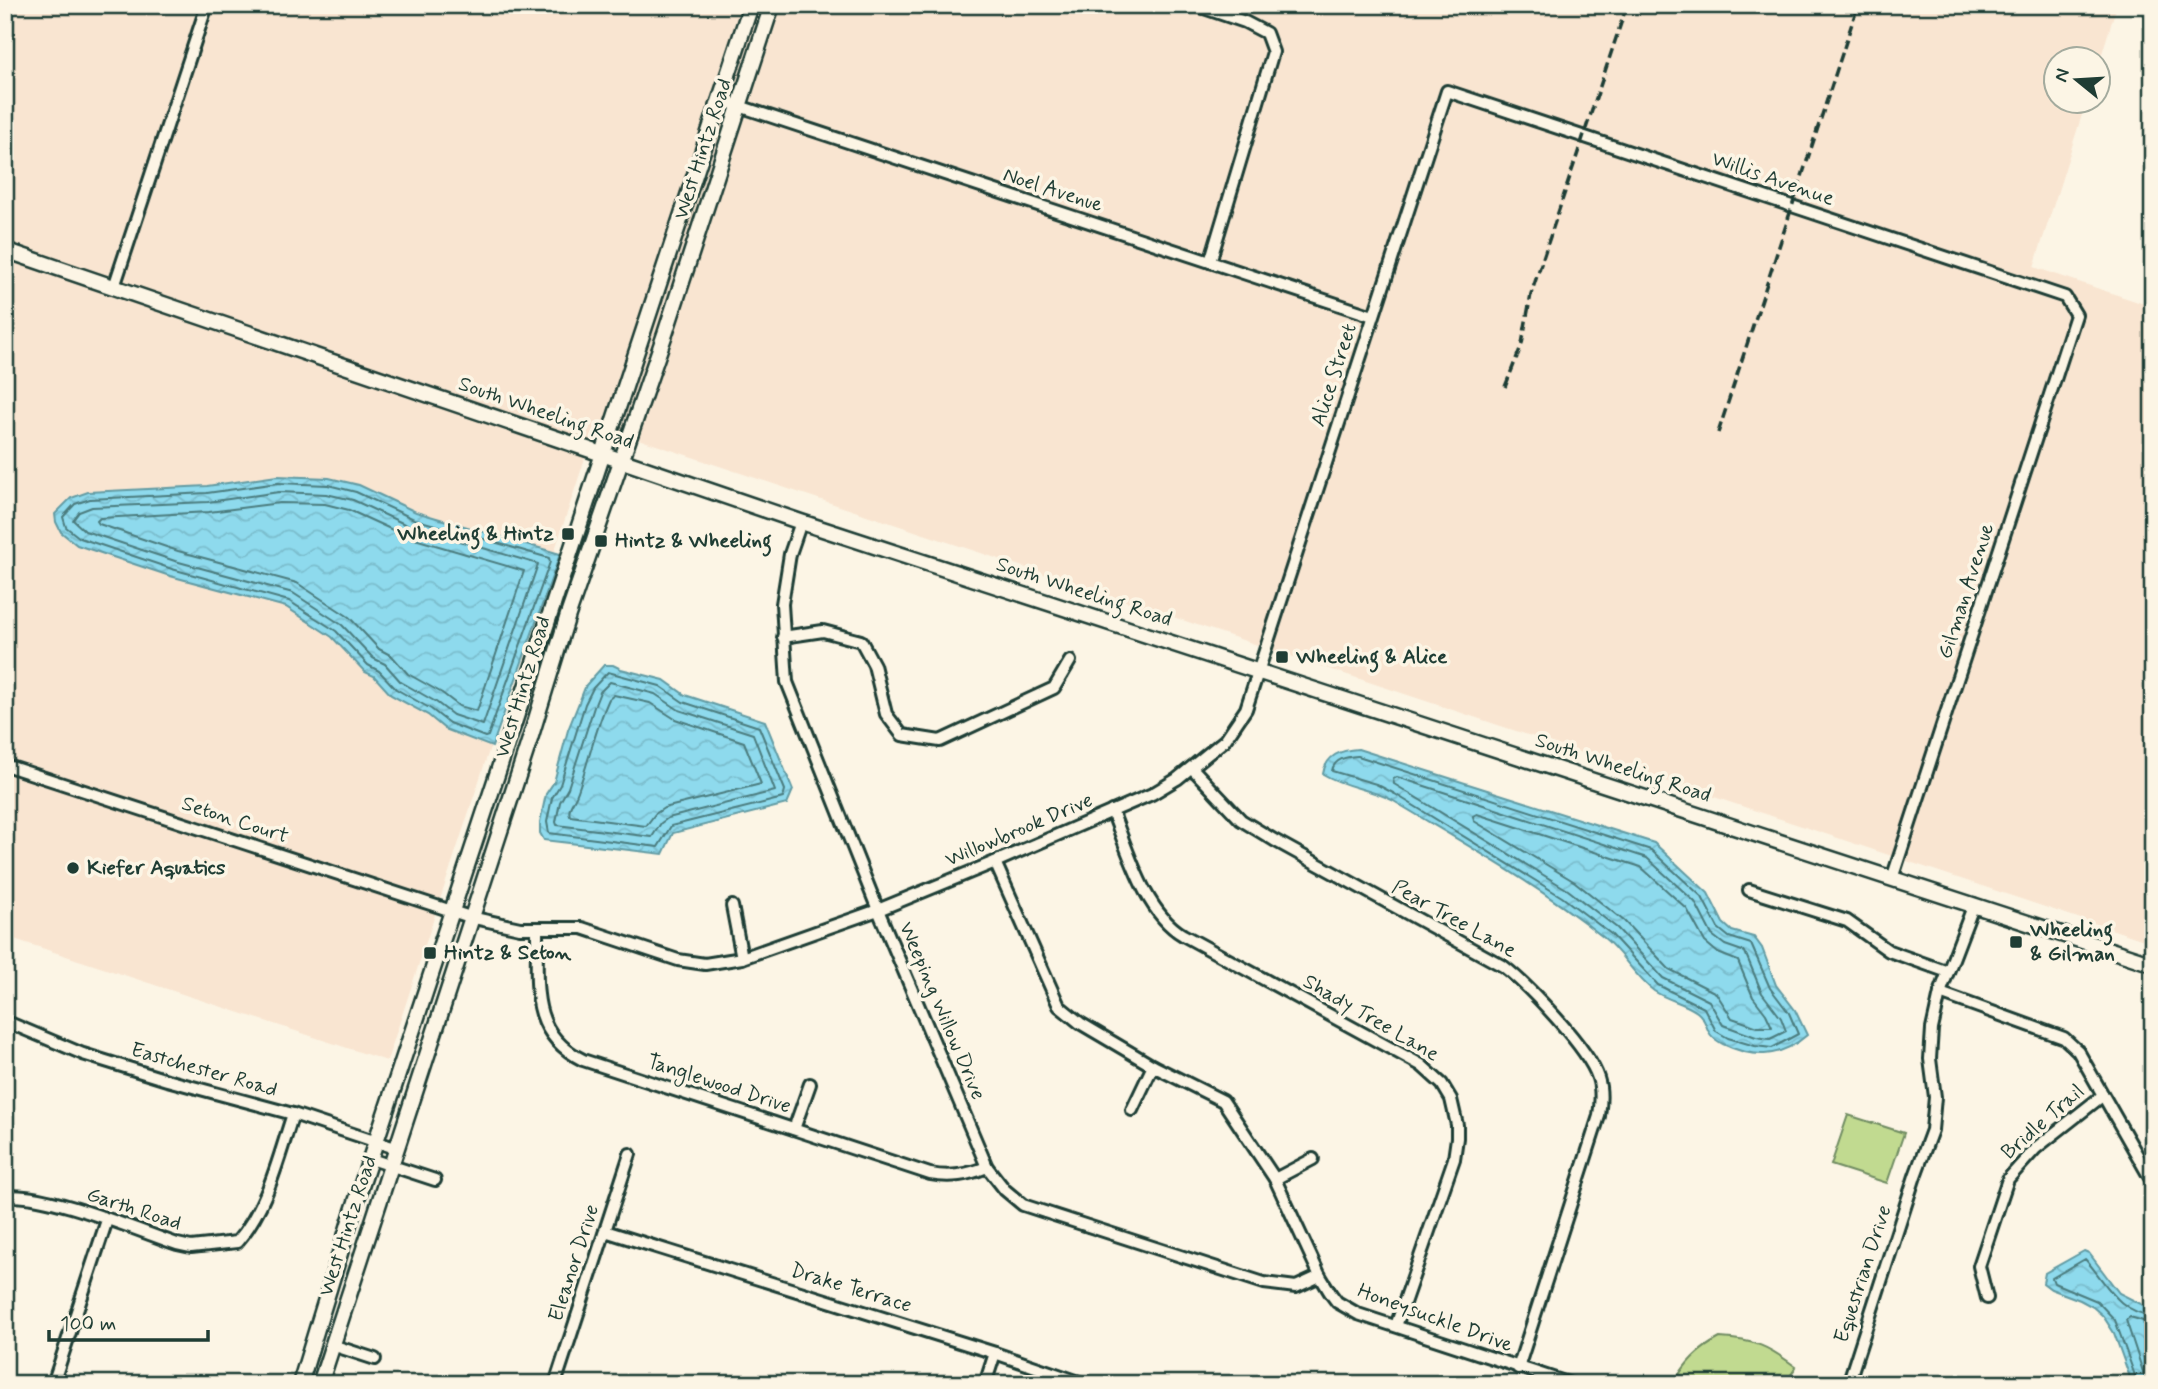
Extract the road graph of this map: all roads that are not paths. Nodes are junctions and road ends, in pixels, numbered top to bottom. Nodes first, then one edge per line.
1 (207, 5) edge
2 (751, 5) edge
3 (772, 5) edge
4 (1195, 5) edge
5 (1447, 92) joint
6 (721, 100) junction
7 (739, 106) junction
8 (5, 250) edge
9 (1210, 262) junction
10 (114, 287) junction
11 (2076, 315) joint
12 (1373, 316) junction
13 (603, 454) junction
14 (620, 460) junction
15 (801, 522) junction
16 (783, 638) junction
17 (1070, 661) dead end
18 (1259, 672) junction
19 (5, 765) edge
20 (1192, 768) junction
21 (1112, 811) junction
22 (995, 862) junction
23 (1892, 879) junction
24 (1749, 890) dead end
25 (1974, 904) junction
26 (732, 906) dead end
27 (878, 909) junction
28 (452, 912) junction
29 (470, 917) junction
30 (537, 929) junction
31 (742, 958) junction
32 (2153, 964) edge
33 (1948, 972) junction
34 (1940, 993) junction
35 (5, 1021) edge
36 (1153, 1066) junction
37 (810, 1084) dead end
38 (2102, 1096) junction
39 (1132, 1110) dead end
40 (293, 1115) junction
41 (794, 1129) junction
42 (376, 1143) junction
43 (396, 1148) junction
44 (630, 1154) dead end
45 (371, 1159) junction
46 (1313, 1159) dead end
47 (390, 1165) junction
48 (987, 1167) junction
49 (435, 1180) dead end
50 (1275, 1180) junction
51 (2153, 1183) edge
52 (5, 1197) edge
53 (107, 1220) junction
54 (605, 1231) junction
55 (1320, 1276) junction
56 (1987, 1298) dead end
57 (1396, 1326) junction
58 (332, 1345) junction
59 (995, 1353) junction
60 (375, 1359) dead end
61 (1518, 1368) junction
62 (53, 1384) edge
63 (300, 1384) edge
64 (320, 1384) edge
65 (555, 1384) edge
66 (985, 1384) edge
67 (1085, 1384) edge
68 (1571, 1384) edge
69 (1847, 1384) edge

1 - 10 street
2 - 6 main road, West Hintz Road
3 - 7 main road, West Hintz Road
4 - 9 street
5 - 11 street, Willis Avenue
5 - 12 street, Alice Street
6 - 7 street, Noel Avenue
6 - 13 main road, West Hintz Road
7 - 9 street, Noel Avenue
7 - 14 main road, West Hintz Road
8 - 10 main road, South Wheeling Road
9 - 12 street, Noel Avenue
10 - 13 main road, South Wheeling Road
11 - 23 street, Gilman Avenue
12 - 18 street, Alice Street
13 - 14 main road, South Wheeling Road
13 - 28 main road, West Hintz Road
14 - 15 main road, South Wheeling Road
14 - 29 main road, West Hintz Road
15 - 16 street, Weeping Willow Drive
15 - 18 main road, South Wheeling Road
16 - 17 street
16 - 27 street, Weeping Willow Drive
18 - 20 street, Willowbrook Drive
18 - 23 main road, South Wheeling Road
19 - 28 street, Seton Court
20 - 21 street, Willowbrook Drive
20 - 61 street, Pear Tree Lane
21 - 22 street, Willowbrook Drive
21 - 57 street, Shady Tree Lane
22 - 27 street, Willowbrook Drive
22 - 36 street, Honeysuckle Drive
23 - 25 main road, South Wheeling Road
24 - 33 street
25 - 32 main road, South Wheeling Road
25 - 33 street, Equestrian Drive
26 - 31 street
27 - 31 street, Willowbrook Drive
27 - 48 street, Weeping Willow Drive
28 - 29 street, Willowbrook Drive
28 - 42 main road, West Hintz Road
29 - 30 street, Willowbrook Drive
29 - 43 main road, West Hintz Road
30 - 31 street, Willowbrook Drive
30 - 41 street, Tanglewood Drive
33 - 34 street, Equestrian Drive
34 - 38 street
34 - 69 street, Equestrian Drive
35 - 40 street, Eastchester Road
36 - 39 street
36 - 50 street, Honeysuckle Drive
37 - 41 street
38 - 51 street
38 - 56 street, Bridle Trail
40 - 42 street, Eastchester Road
40 - 53 street, Garth Road
41 - 48 street, Tanglewood Drive
42 - 43 street, Eastchester Road
42 - 45 main road, West Hintz Road
43 - 47 main road, West Hintz Road
44 - 54 street, Eleanor Drive
45 - 47 street
45 - 63 main road, West Hintz Road
46 - 50 street
47 - 49 street
47 - 58 main road, West Hintz Road
48 - 55 street, Weeping Willow Drive
50 - 55 street, Honeysuckle Drive
52 - 53 street, Garth Road
53 - 62 street
54 - 59 street, Drake Terrace
54 - 65 street, Eleanor Drive
55 - 57 street, Honeysuckle Drive
57 - 61 street, Honeysuckle Drive
58 - 60 street
58 - 64 main road, West Hintz Road
59 - 66 street
59 - 67 street, Drake Terrace
61 - 68 street, Honeysuckle Drive

